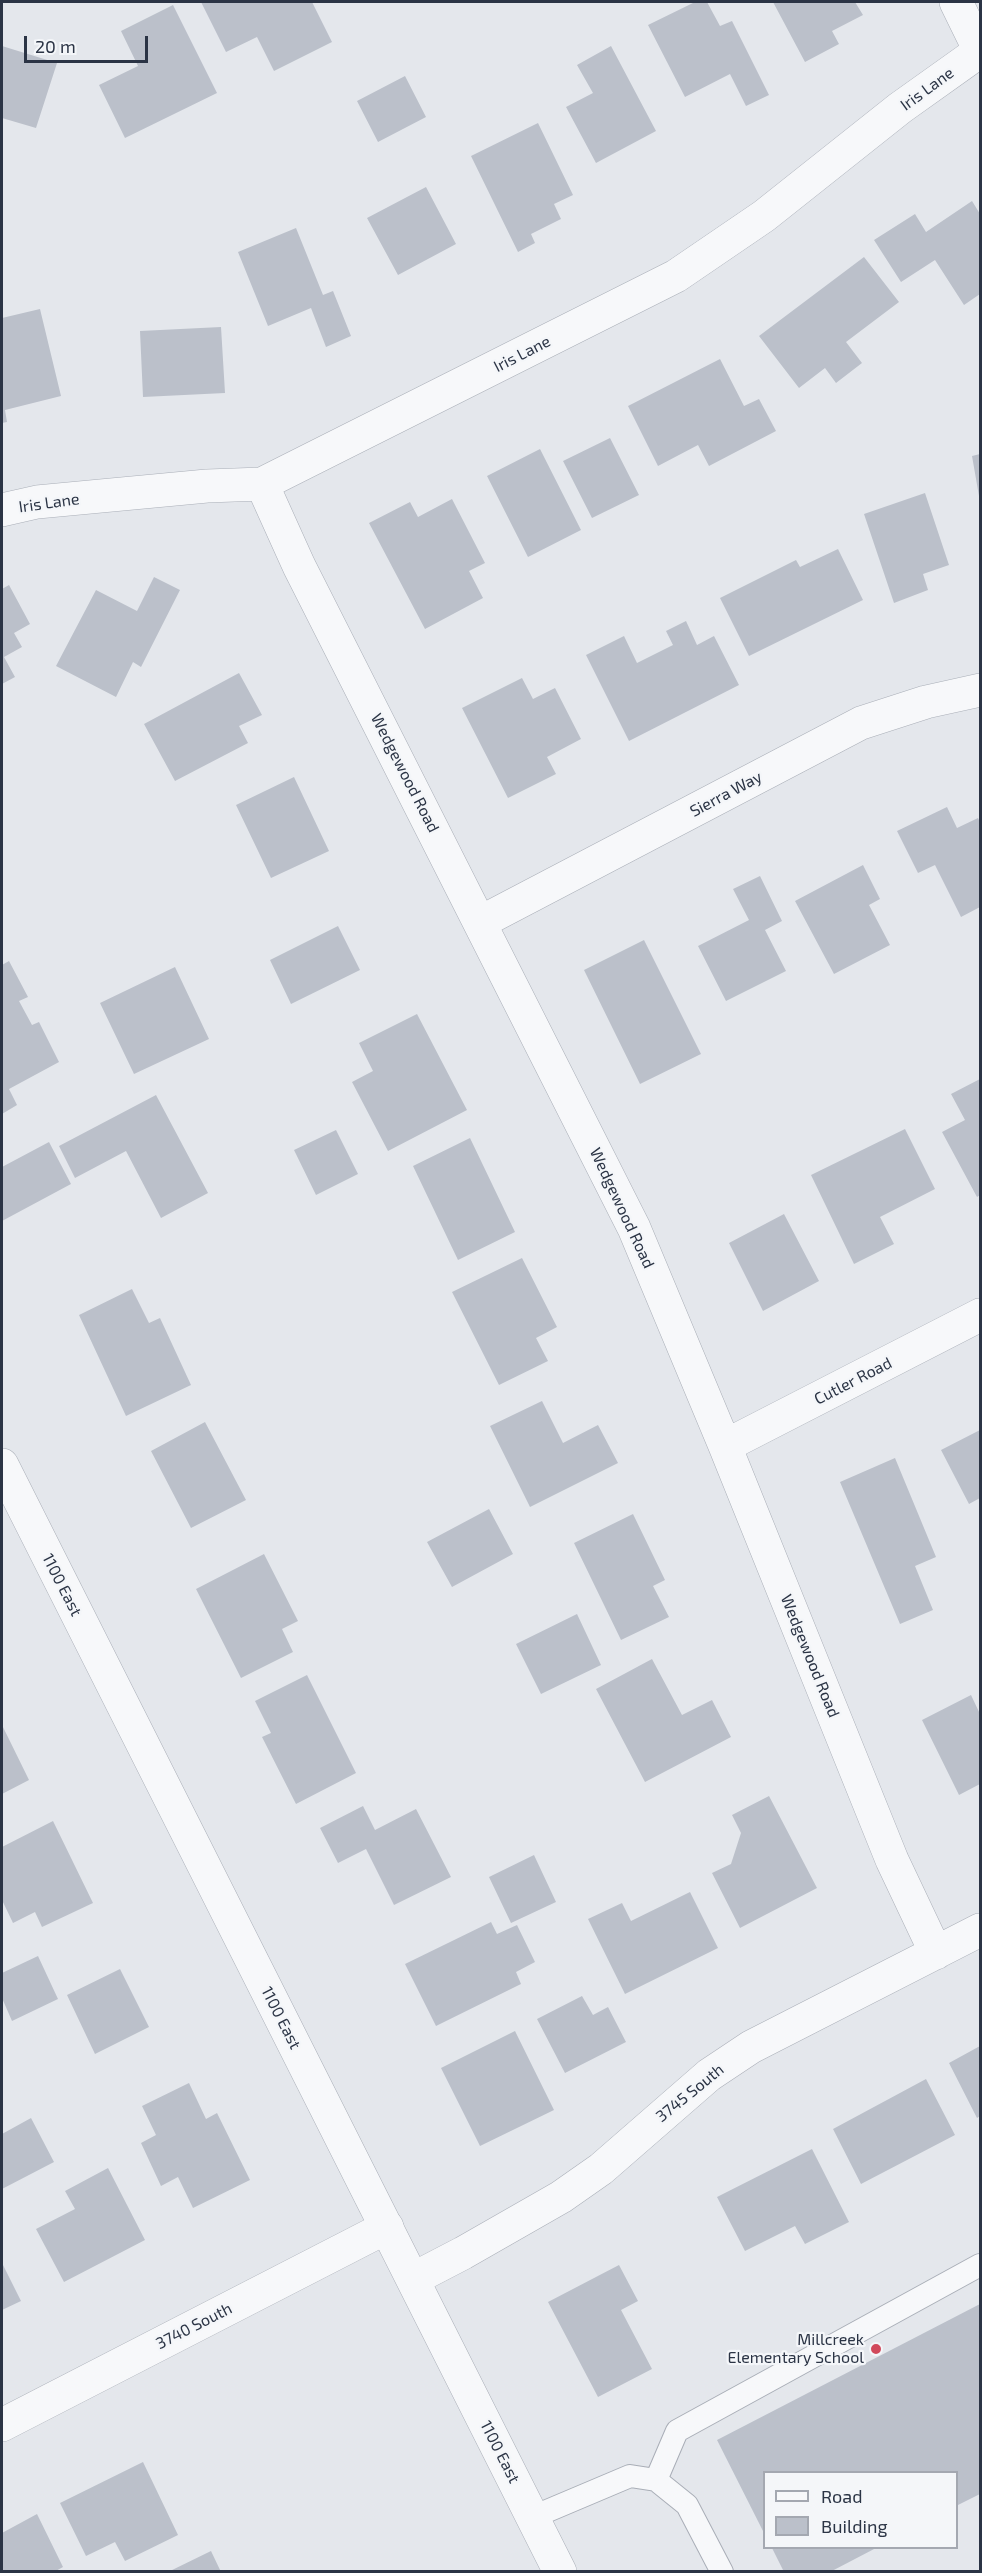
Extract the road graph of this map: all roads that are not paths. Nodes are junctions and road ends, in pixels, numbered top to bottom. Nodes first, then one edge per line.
1 (956, 2) edge
2 (980, 51) edge
3 (262, 484) junction
4 (2, 510) edge
5 (981, 690) edge
6 (481, 922) junction
7 (981, 1315) edge
8 (725, 1446) junction
9 (2, 1466) edge
10 (981, 1930) edge
11 (936, 1953) junction
12 (387, 2227) junction
13 (981, 2265) edge
14 (413, 2278) junction
15 (2, 2425) edge
16 (656, 2480) junction
17 (533, 2517) junction
18 (560, 2571) edge
19 (722, 2571) edge

1 - 2 street
2 - 3 street, Iris Lane
3 - 4 street, Iris Lane
3 - 6 street, Wedgewood Road
5 - 6 street, Sierra Way
6 - 8 street, Wedgewood Road
7 - 8 street, Cutler Road
8 - 11 street, Wedgewood Road
9 - 12 street, 1100 East
10 - 11 street, 3745 South
11 - 14 street, 3745 South
12 - 14 street, 1100 East
12 - 15 street, 3740 South
13 - 16 lane
14 - 17 street, 1100 East
16 - 17 lane
16 - 19 lane
17 - 18 street, 1100 East

